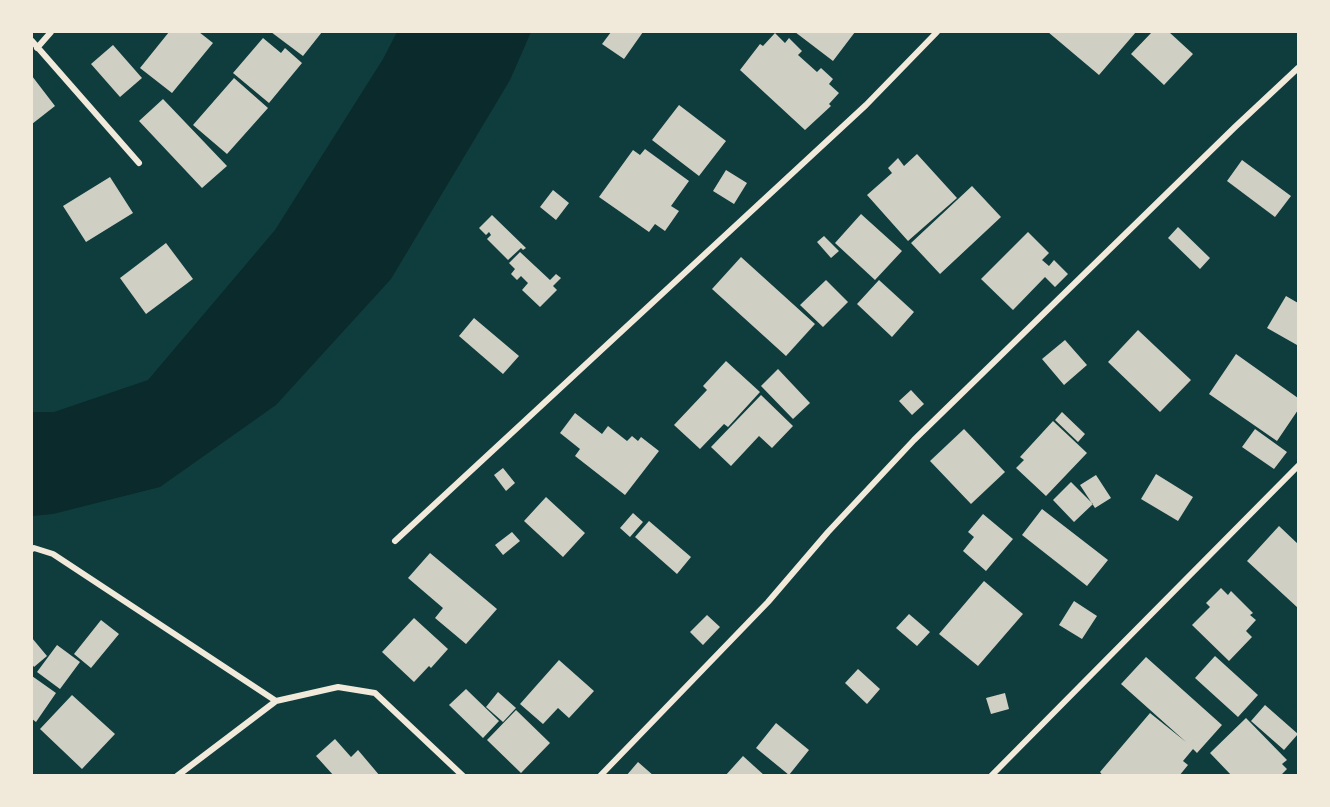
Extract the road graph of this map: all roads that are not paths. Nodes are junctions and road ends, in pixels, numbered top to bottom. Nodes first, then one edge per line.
1 (51, 32) edge
2 (937, 32) edge
3 (32, 41) edge
4 (37, 48) junction
5 (1299, 68) edge
6 (139, 163) dead end
7 (1299, 466) edge
8 (395, 541) dead end
9 (32, 549) edge
10 (276, 702) junction
11 (177, 776) edge
12 (464, 776) edge
13 (600, 776) edge
14 (991, 776) edge

1 - 4 street
2 - 8 street
3 - 4 street
4 - 6 street
5 - 13 street
7 - 14 street
9 - 10 street
10 - 11 street
10 - 12 street

